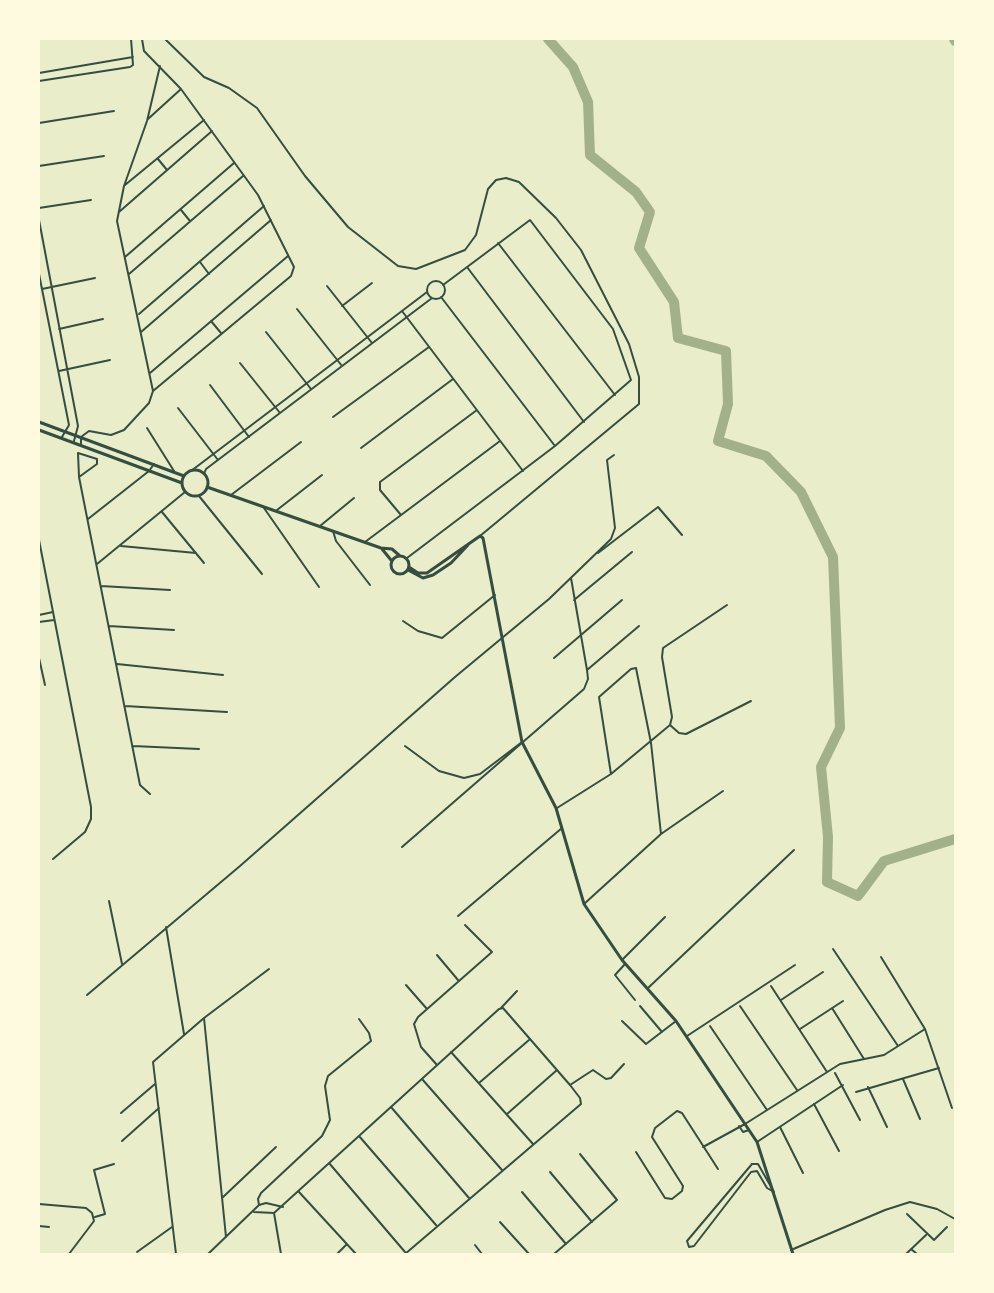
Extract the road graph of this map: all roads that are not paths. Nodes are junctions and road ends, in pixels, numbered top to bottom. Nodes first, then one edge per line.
1 (142, 39) edge
2 (165, 39) edge
3 (131, 40) edge
4 (133, 57) junction
5 (79, 66) junction
6 (160, 66) junction
7 (39, 73) edge
8 (81, 75) junction
9 (39, 81) edge
10 (182, 88) junction
11 (114, 111) dead end
12 (204, 120) junction
13 (147, 121) junction
14 (39, 123) edge
15 (212, 131) junction
16 (104, 156) dead end
17 (158, 159) junction
18 (234, 163) junction
19 (39, 166) edge
20 (167, 170) junction
21 (243, 176) junction
22 (124, 186) junction
23 (91, 200) dead end
24 (264, 206) junction
25 (39, 208) edge
26 (180, 209) junction
27 (118, 213) junction
28 (39, 220) edge
29 (271, 220) junction
30 (190, 221) junction
31 (498, 242) junction
32 (288, 256) junction
33 (124, 257) junction
34 (200, 262) junction
35 (467, 267) junction
36 (39, 274) edge
37 (129, 274) junction
38 (209, 274) junction
39 (95, 279) dead end
40 (372, 283) dead end
41 (443, 285) junction
42 (327, 286) dead end
43 (51, 288) junction
44 (42, 289) junction
45 (427, 292) junction
46 (441, 297) junction
47 (432, 298) junction
48 (342, 306) junction
49 (297, 309) dead end
50 (402, 311) junction
51 (138, 314) junction
52 (406, 316) junction
53 (103, 319) dead end
54 (211, 321) junction
55 (59, 329) junction
56 (141, 332) junction
57 (266, 332) dead end
58 (222, 333) junction
59 (367, 337) junction
60 (372, 343) junction
61 (429, 347) junction
62 (110, 360) dead end
63 (337, 360) junction
64 (240, 363) dead end
65 (342, 366) junction
66 (68, 369) junction
67 (59, 371) junction
68 (149, 374) junction
69 (453, 379) junction
70 (306, 384) junction
71 (210, 385) dead end
72 (311, 389) junction
73 (153, 391) junction
74 (615, 395) junction
75 (276, 407) junction
76 (178, 408) dead end
77 (477, 410) junction
78 (280, 413) junction
79 (333, 417) dead end
80 (39, 422) edge
81 (584, 422) junction
82 (147, 428) dead end
83 (39, 430) edge
84 (66, 431) junction
85 (244, 431) junction
86 (62, 437) junction
87 (79, 437) junction
88 (249, 437) junction
89 (74, 441) junction
90 (501, 441) junction
91 (301, 442) dead end
92 (81, 444) junction
93 (555, 446) junction
94 (361, 448) dead end
95 (213, 455) junction
96 (614, 455) dead end
97 (218, 460) junction
98 (154, 464) junction
99 (149, 471) junction
100 (174, 471) junction
101 (191, 471) junction
102 (523, 471) junction
103 (204, 474) junction
104 (321, 475) dead end
105 (184, 476) junction
106 (78, 477) junction
107 (182, 483) junction
108 (207, 487) junction
109 (184, 492) junction
110 (231, 495) junction
111 (199, 496) junction
112 (354, 498) dead end
113 (263, 506) junction
114 (162, 511) junction
115 (276, 511) junction
116 (401, 515) junction
117 (88, 519) junction
118 (320, 526) junction
119 (333, 531) junction
120 (682, 535) dead end
121 (480, 536) junction
122 (39, 540) edge
123 (365, 542) junction
124 (120, 546) junction
125 (381, 548) junction
126 (632, 552) dead end
127 (196, 553) junction
128 (593, 555) junction
129 (400, 556) junction
130 (407, 558) junction
131 (392, 561) junction
132 (204, 563) dead end
133 (97, 564) junction
134 (408, 568) junction
135 (262, 574) dead end
136 (571, 578) junction
137 (370, 585) dead end
138 (102, 586) junction
139 (319, 587) dead end
140 (170, 590) dead end
141 (495, 595) junction
142 (574, 600) junction
143 (622, 600) dead end
144 (727, 605) dead end
145 (53, 612) junction
146 (39, 615) edge
147 (54, 620) junction
148 (403, 621) dead end
149 (39, 622) edge
150 (109, 626) junction
151 (639, 626) dead end
152 (174, 630) dead end
153 (580, 636) junction
154 (504, 637) junction
155 (39, 658) edge
156 (554, 658) dead end
157 (117, 664) junction
158 (587, 670) junction
159 (223, 675) dead end
160 (45, 685) dead end
161 (751, 700) dead end
162 (125, 706) junction
163 (227, 712) dead end
164 (670, 724) junction
165 (523, 743) junction
166 (651, 743) junction
167 (132, 746) junction
168 (405, 746) dead end
169 (199, 749) dead end
170 (611, 774) junction
171 (723, 791) dead end
172 (150, 794) dead end
173 (556, 808) junction
174 (562, 828) junction
175 (661, 834) junction
176 (402, 847) dead end
177 (794, 850) dead end
178 (53, 859) dead end
179 (109, 901) dead end
180 (584, 904) junction
181 (458, 916) dead end
182 (665, 917) dead end
183 (465, 925) dead end
184 (166, 927) junction
185 (833, 949) dead end
186 (437, 955) dead end
187 (881, 957) dead end
188 (624, 962) junction
189 (122, 964) junction
190 (795, 965) dead end
191 (269, 969) dead end
192 (823, 972) dead end
193 (459, 980) junction
194 (406, 985) dead end
195 (771, 986) dead end
196 (646, 989) junction
197 (517, 991) dead end
198 (87, 995) dead end
199 (635, 1000) dead end
200 (781, 1000) junction
201 (843, 1001) dead end
202 (640, 1006) dead end
203 (740, 1006) dead end
204 (502, 1008) junction
205 (832, 1008) junction
206 (427, 1009) junction
207 (204, 1018) junction
208 (359, 1019) dead end
209 (622, 1021) dead end
210 (676, 1021) junction
211 (710, 1026) dead end
212 (800, 1029) junction
213 (925, 1029) junction
214 (662, 1032) junction
215 (184, 1034) junction
216 (687, 1036) junction
217 (529, 1039) junction
218 (898, 1046) junction
219 (451, 1052) junction
220 (865, 1060) junction
221 (624, 1064) dead end
222 (437, 1065) junction
223 (939, 1068) junction
224 (556, 1070) junction
225 (827, 1072) junction
226 (835, 1073) dead end
227 (422, 1079) junction
228 (903, 1079) junction
229 (479, 1083) junction
230 (155, 1084) junction
231 (570, 1085) junction
232 (843, 1085) junction
233 (868, 1087) junction
234 (798, 1091) junction
235 (856, 1092) dead end
236 (814, 1104) junction
237 (391, 1107) junction
238 (159, 1108) junction
239 (952, 1108) dead end
240 (767, 1111) junction
241 (121, 1113) dead end
242 (507, 1114) junction
243 (920, 1119) dead end
244 (860, 1120) dead end
245 (746, 1124) junction
246 (739, 1126) junction
247 (780, 1127) junction
248 (887, 1127) dead end
249 (749, 1130) junction
250 (359, 1136) junction
251 (122, 1141) dead end
252 (757, 1142) junction
253 (533, 1144) junction
254 (276, 1147) dead end
255 (703, 1147) junction
256 (839, 1151) dead end
257 (636, 1152) dead end
258 (580, 1154) dead end
259 (329, 1163) junction
260 (114, 1164) dead end
261 (718, 1169) dead end
262 (502, 1170) junction
263 (550, 1172) dead end
264 (804, 1173) dead end
265 (298, 1192) junction
266 (522, 1192) dead end
267 (774, 1192) junction
268 (222, 1198) junction
269 (469, 1198) junction
270 (39, 1204) edge
271 (260, 1205) junction
272 (283, 1207) junction
273 (254, 1212) junction
274 (274, 1213) junction
275 (907, 1214) dead end
276 (94, 1217) junction
277 (955, 1219) edge
278 (500, 1222) dead end
279 (592, 1222) junction
280 (39, 1226) edge
281 (436, 1226) junction
282 (49, 1227) dead end
283 (172, 1227) junction
284 (947, 1227) dead end
285 (926, 1234) junction
286 (226, 1237) junction
287 (566, 1244) junction
288 (347, 1245) junction
289 (475, 1245) dead end
290 (911, 1249) junction
291 (137, 1252) dead end
292 (792, 1252) edge
293 (69, 1254) edge
294 (176, 1254) edge
295 (208, 1254) edge
296 (281, 1254) edge
297 (337, 1254) edge
298 (356, 1254) edge
299 (405, 1254) edge
300 (482, 1254) edge
301 (528, 1254) edge
302 (554, 1254) edge
303 (906, 1254) edge
304 (917, 1254) edge

1 - 6 street
2 - 121 street
3 - 4 street
4 - 5 street
4 - 8 street
5 - 7 street
5 - 8 street
6 - 10 street
6 - 13 street
8 - 9 street
10 - 12 street
10 - 13 street
11 - 14 street
12 - 15 street
12 - 17 street
13 - 22 street
15 - 18 street
15 - 20 street
16 - 19 street
17 - 20 street
17 - 22 street
18 - 21 street
18 - 26 street
20 - 27 street
21 - 24 street
21 - 30 street
22 - 27 street
23 - 25 street
24 - 29 street
24 - 34 street
26 - 30 street
26 - 33 street
27 - 33 street
28 - 43 street
29 - 32 street
29 - 38 street
30 - 37 street
31 - 35 street
31 - 74 street
31 - 74 street
32 - 54 street
32 - 58 street
33 - 37 street
34 - 38 street
34 - 51 street
35 - 41 street
35 - 81 street
36 - 44 street
37 - 51 street
38 - 56 street
39 - 43 street
40 - 48 street
41 - 45 street
41 - 46 street
42 - 48 street
43 - 44 street
43 - 55 street
44 - 67 street
45 - 47 street
45 - 50 street
46 - 47 street
46 - 93 street
47 - 52 street
48 - 59 street
49 - 63 street
50 - 52 street
50 - 59 street
51 - 56 street
52 - 60 street
52 - 61 street
53 - 55 street
54 - 58 street
54 - 68 street
55 - 66 street
56 - 68 street
57 - 70 street
58 - 73 street
59 - 60 street
59 - 63 street
60 - 65 street
61 - 69 street
61 - 79 street
62 - 66 street
63 - 65 street
63 - 70 street
64 - 75 street
65 - 72 street
66 - 67 street
66 - 87 street
67 - 84 street
68 - 73 street
69 - 77 street
69 - 94 street
70 - 72 street
70 - 75 street
71 - 85 street
72 - 78 street
73 - 87 street
74 - 81 street
75 - 78 street
75 - 85 street
76 - 95 street
77 - 90 street
77 - 116 street
78 - 88 street
80 - 84 street
81 - 93 street
82 - 100 street
83 - 86 street
84 - 86 street
84 - 87 street
85 - 88 street
85 - 95 street
86 - 89 street
87 - 89 street
87 - 92 street
87 - 98 street
88 - 97 street
89 - 92 street
90 - 102 street
90 - 116 street
91 - 110 street
92 - 99 street
93 - 102 street
95 - 97 street
95 - 101 street
96 - 128 street
97 - 103 street
98 - 99 street
98 - 100 street
99 - 107 street
99 - 117 street
100 - 105 street
101 - 103 street
101 - 105 street
102 - 130 street
103 - 108 street
104 - 115 street
105 - 107 street
106 - 106 street
106 - 117 street
107 - 109 street
108 - 110 street
108 - 111 street
109 - 111 street
109 - 114 street
110 - 113 street
111 - 135 street
112 - 118 street
113 - 115 street
113 - 139 street
114 - 124 street
114 - 127 street
115 - 118 street
116 - 123 street
117 - 133 street
118 - 119 street
119 - 123 street
119 - 137 street
120 - 128 street
121 - 134 street
121 - 141 street
122 - 145 street
123 - 125 street
124 - 127 street
124 - 133 street
125 - 129 street
125 - 131 street
126 - 142 street
127 - 132 street
128 - 136 street
129 - 130 street
129 - 131 street
130 - 134 street
131 - 134 street
133 - 138 street
136 - 142 street
136 - 154 street
138 - 140 street
138 - 150 street
141 - 148 street
141 - 154 street
142 - 153 street
143 - 153 street
144 - 164 street
145 - 146 street
145 - 147 street
147 - 149 street
147 - 178 street
150 - 152 street
150 - 157 street
151 - 158 street
153 - 156 street
153 - 158 street
154 - 165 street
154 - 184 street
155 - 160 street
157 - 159 street
157 - 162 street
158 - 165 street
161 - 164 street
162 - 163 street
162 - 167 street
164 - 166 street
165 - 168 street
165 - 173 street
165 - 176 street
166 - 170 street
166 - 170 street
166 - 175 street
167 - 169 street
167 - 172 street
170 - 173 street
171 - 175 street
173 - 174 street
174 - 180 street
174 - 181 street
175 - 180 street
177 - 196 street
179 - 189 street
180 - 188 street
182 - 188 street
183 - 193 street
184 - 189 street
184 - 215 street
185 - 218 street
186 - 193 street
187 - 213 street
188 - 196 street
188 - 199 street
189 - 198 street
190 - 216 street
191 - 207 street
192 - 200 street
193 - 206 street
194 - 206 street
195 - 200 street
196 - 210 street
197 - 204 street
200 - 212 street
201 - 205 street
202 - 214 street
203 - 234 street
204 - 217 street
204 - 219 street
205 - 212 street
205 - 220 street
206 - 222 street
207 - 215 street
207 - 268 street
208 - 271 street
209 - 214 street
210 - 214 street
210 - 216 street
211 - 240 street
212 - 225 street
213 - 218 street
213 - 223 street
215 - 230 street
216 - 245 street
217 - 224 street
217 - 229 street
218 - 220 street
219 - 222 street
219 - 229 street
220 - 225 street
221 - 231 street
222 - 227 street
223 - 228 street
223 - 239 street
224 - 231 street
224 - 242 street
225 - 234 street
226 - 232 street
227 - 237 street
227 - 262 street
228 - 233 street
228 - 243 street
229 - 242 street
230 - 238 street
230 - 241 street
231 - 253 street
232 - 236 street
232 - 244 street
233 - 235 street
233 - 248 street
234 - 240 street
236 - 247 street
236 - 256 street
237 - 250 street
237 - 269 street
238 - 251 street
238 - 283 street
240 - 245 street
242 - 253 street
245 - 246 street
245 - 249 street
246 - 249 street
246 - 255 street
247 - 252 street
247 - 264 street
249 - 252 street
250 - 259 street
250 - 281 street
252 - 267 street
253 - 262 street
254 - 268 street
255 - 257 street
255 - 261 street
258 - 279 street
259 - 265 street
259 - 299 street
260 - 276 street
262 - 269 street
263 - 279 street
265 - 272 street
265 - 288 street
266 - 287 street
267 - 267 street
267 - 292 street
268 - 286 street
269 - 281 street
270 - 276 street
271 - 272 street
271 - 273 street
272 - 274 street
273 - 274 street
273 - 286 street
274 - 296 street
275 - 285 street
276 - 293 street
277 - 292 street
278 - 301 street
279 - 287 street
280 - 282 street
281 - 299 street
283 - 291 street
283 - 294 street
284 - 285 street
285 - 290 street
286 - 295 street
287 - 302 street
288 - 297 street
288 - 298 street
289 - 300 street
290 - 303 street
290 - 304 street

